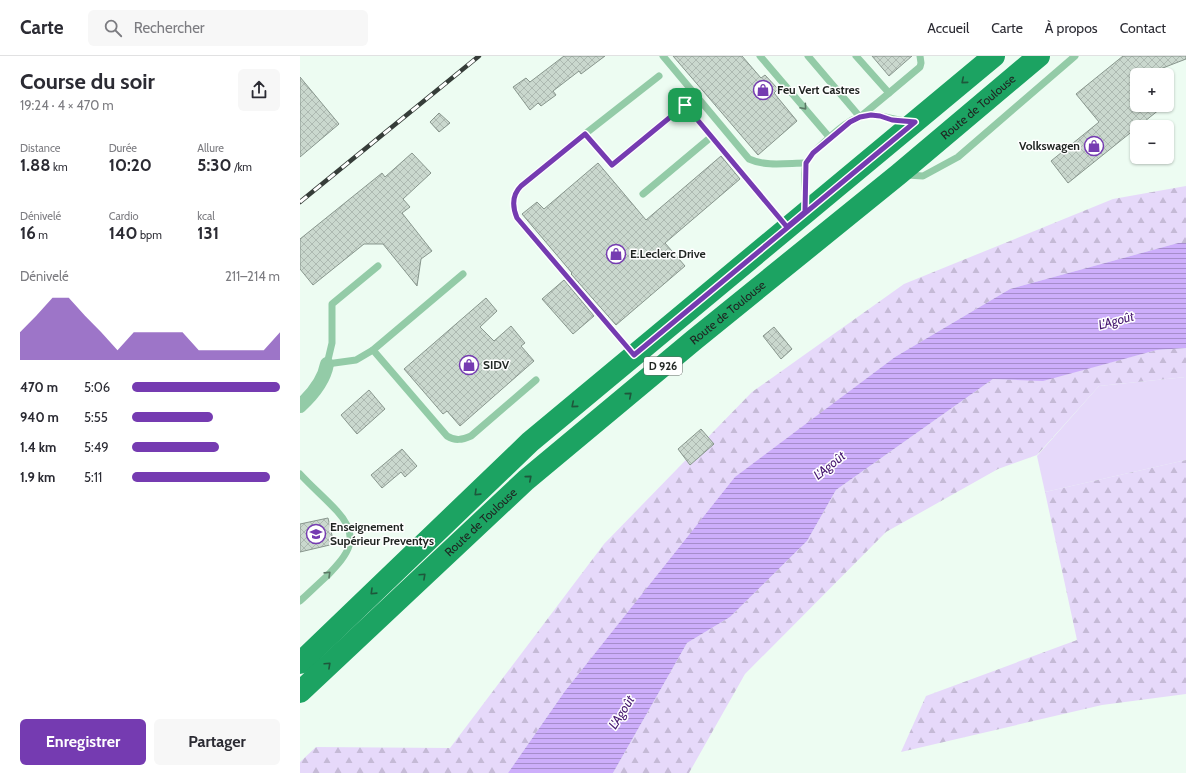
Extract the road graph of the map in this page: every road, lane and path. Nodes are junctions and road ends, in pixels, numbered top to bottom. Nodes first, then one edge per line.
1 (663, 56) edge
2 (760, 56) edge
3 (808, 56) edge
4 (856, 56) edge
5 (920, 56) edge
6 (994, 56) edge
7 (1039, 56) edge
8 (1075, 56) edge
9 (659, 76) dead end
10 (889, 93) junction
11 (860, 117) junction
12 (915, 122) junction
13 (585, 134) junction
14 (711, 137) junction
15 (830, 138) junction
16 (806, 163) junction
17 (899, 174) junction
18 (642, 194) dead end
19 (805, 212) junction
20 (787, 227) junction
21 (378, 266) dead end
22 (464, 274) dead end
23 (373, 350) junction
24 (634, 355) junction
25 (326, 364) junction
26 (536, 380) dead end
27 (300, 406) edge
28 (300, 474) edge
29 (300, 601) edge
30 (300, 663) edge
31 (300, 692) edge

1 - 16 lane
2 -> 15 lane
3 - 11 lane
4 - 10 lane
5 - 10 lane
6 -> 12 main road, Route de Toulouse / D 926
7 - 17 main road, Route de Toulouse / D 926
8 - 17 lane
9 - 13 lane
10 - 11 lane
11 - 12 lane
11 - 15 lane
12 - 19 main road, Route de Toulouse / D 926
13 - 14 lane
13 - 24 lane
14 - 18 lane
14 - 20 lane
15 - 16 lane
16 - 19 lane
31 -> 17 main road, Route de Toulouse / D 926
19 - 20 main road, Route de Toulouse / D 926
20 - 24 main road, Route de Toulouse / D 926
21 - 25 lane
22 - 23 lane
23 - 25 lane
23 - 26 lane
24 -> 30 main road, Route de Toulouse / D 926
25 - 27 street
29 -> 28 lane

